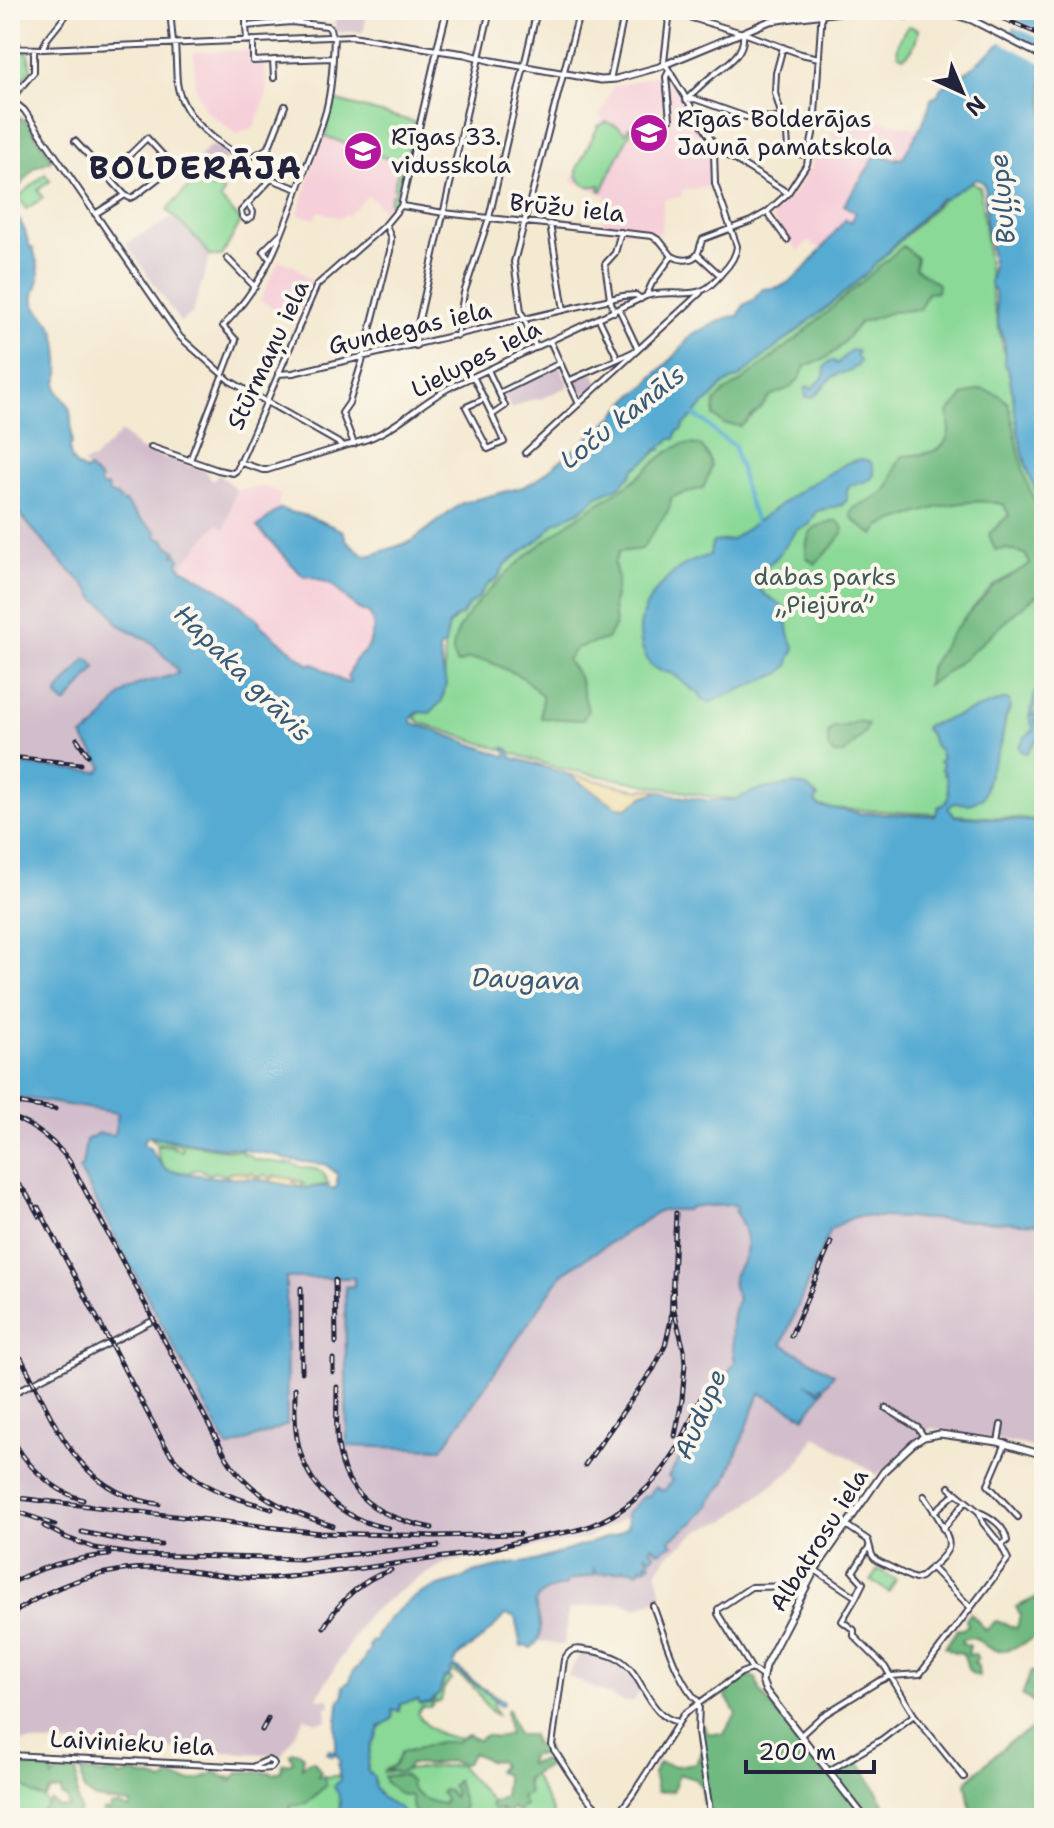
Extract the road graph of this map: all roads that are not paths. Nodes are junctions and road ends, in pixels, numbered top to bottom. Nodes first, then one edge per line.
1 (67, 10) edge
2 (170, 10) edge
3 (246, 10) edge
4 (447, 10) edge
5 (490, 10) edge
6 (537, 10) edge
7 (580, 10) edge
8 (625, 10) edge
9 (668, 10) edge
10 (822, 12) edge
11 (946, 12) edge
12 (246, 26) junction
13 (742, 34) junction
14 (333, 37) junction
15 (10, 40) edge
16 (250, 40) junction
17 (174, 43) junction
18 (783, 47) junction
19 (10, 48) edge
20 (18, 49) junction
21 (34, 49) junction
22 (43, 49) junction
23 (437, 50) junction
24 (1044, 57) edge
25 (333, 58) junction
26 (819, 58) junction
27 (479, 59) junction
28 (273, 60) junction
29 (524, 66) junction
30 (667, 68) junction
31 (565, 74) junction
32 (274, 78) dead end
33 (610, 80) junction
34 (12, 100) edge
35 (686, 100) junction
36 (285, 106) dead end
37 (784, 118) junction
38 (670, 119) dead end
39 (75, 141) dead end
40 (713, 146) junction
41 (809, 156) junction
42 (242, 157) junction
43 (109, 175) junction
44 (271, 179) junction
45 (298, 189) junction
46 (788, 193) junction
47 (125, 195) junction
48 (248, 204) dead end
49 (401, 206) junction
50 (767, 212) junction
51 (444, 213) junction
52 (95, 214) junction
53 (489, 218) junction
54 (525, 222) junction
55 (386, 224) junction
56 (550, 224) junction
57 (731, 229) junction
58 (284, 230) junction
59 (621, 232) junction
60 (787, 240) dead end
61 (697, 254) junction
62 (672, 256) junction
63 (227, 258) dead end
64 (270, 259) junction
65 (720, 275) junction
66 (255, 287) junction
67 (702, 291) junction
68 (644, 298) junction
69 (610, 299) junction
70 (564, 310) junction
71 (616, 311) junction
72 (599, 319) junction
73 (523, 320) junction
74 (457, 336) junction
75 (550, 341) junction
76 (416, 346) junction
77 (536, 348) junction
78 (637, 350) junction
79 (363, 358) junction
80 (618, 359) junction
81 (560, 363) junction
82 (601, 367) junction
83 (488, 370) junction
84 (278, 374) junction
85 (222, 375) junction
86 (474, 377) junction
87 (607, 379) junction
88 (568, 381) junction
89 (499, 393) junction
90 (484, 399) junction
91 (265, 402) junction
92 (579, 404) junction
93 (492, 415) junction
94 (354, 444) junction
95 (344, 446) junction
96 (151, 447) dead end
97 (525, 453) dead end
98 (190, 460) junction
99 (239, 462) junction
100 (150, 1322) dead end
101 (10, 1395) edge
102 (886, 1408) dead end
103 (1001, 1425) dead end
104 (924, 1437) junction
105 (998, 1442) junction
106 (1006, 1443) junction
107 (1044, 1455) edge
108 (949, 1487) dead end
109 (956, 1493) junction
110 (924, 1496) dead end
111 (966, 1501) junction
112 (934, 1512) junction
113 (979, 1512) junction
114 (1018, 1517) dead end
115 (846, 1525) junction
116 (943, 1529) junction
117 (870, 1545) junction
118 (1001, 1545) junction
119 (931, 1567) junction
120 (815, 1570) junction
121 (804, 1588) junction
122 (856, 1597) junction
123 (653, 1606) dead end
124 (970, 1607) junction
125 (752, 1669) junction
126 (762, 1676) junction
127 (890, 1676) junction
128 (699, 1702) junction
129 (914, 1715) junction
130 (678, 1722) junction
131 (800, 1736) junction
132 (10, 1755) edge
133 (252, 1767) dead end
134 (828, 1771) junction
135 (964, 1777) dead end
136 (611, 1818) edge
137 (710, 1818) edge
138 (865, 1818) edge

1 - 22 street
2 - 17 street
3 - 12 street
4 - 23 street, Stūrmaņu iela
5 - 27 street
6 - 29 street
7 - 31 street
8 - 33 street
9 - 13 street
9 - 30 street
10 - 11 street
10 - 13 street
10 - 26 street
11 - 24 street
12 - 14 street
12 - 16 street
13 - 18 street
13 - 30 street
13 - 35 street
14 - 16 street
14 - 23 street
14 - 25 street
15 - 20 street
16 - 17 street
16 - 28 street
17 - 22 street
17 - 42 street
18 - 26 street
18 - 37 street
19 - 20 street
20 - 21 street
21 - 22 street
21 - 34 street
23 - 27 street
23 - 49 street, Stūrmaņu iela
25 - 28 street
25 - 45 street
26 - 41 street
27 - 29 street
27 - 51 street
28 - 32 street
29 - 31 street
29 - 53 street
30 - 33 street
30 - 35 street
30 - 38 street
31 - 33 street
31 - 54 street
34 - 52 street
35 - 37 street
35 - 40 street
36 - 42 street
37 - 41 street
39 - 43 street
40 - 46 street
40 - 57 street
41 - 46 street
42 - 44 street
43 - 47 street
43 - 47 street
44 - 45 street
44 - 48 street
45 - 58 street
46 - 50 street
47 - 52 street
49 - 51 street, Brūžu iela
49 - 55 street, Stūrmaņu iela
50 - 57 street
50 - 60 street
51 - 53 street, Brūžu iela
51 - 76 street
52 - 85 street
53 - 54 street, Brūžu iela
53 - 74 street
54 - 56 street, Brūžu iela
54 - 73 street
55 - 79 street
55 - 84 street, Stūrmaņu iela
56 - 59 street, Brūžu iela
56 - 70 street
57 - 61 street
57 - 65 street
58 - 64 street
58 - 64 street
59 - 62 street, Brūžu iela
59 - 69 street
61 - 62 street
61 - 65 street
62 - 68 street
63 - 66 street
64 - 66 street
65 - 67 street
66 - 85 street
67 - 68 street, Lielupes iela
67 - 78 street
68 - 69 street, Gundegas iela
68 - 71 street, Lielupes iela
69 - 70 street, Gundegas iela
69 - 71 street
70 - 73 street, Gundegas iela
71 - 72 street, Lielupes iela
71 - 78 street
72 - 75 street, Lielupes iela
72 - 80 street
73 - 74 street, Gundegas iela
73 - 77 street
74 - 76 street, Gundegas iela
75 - 77 street, Lielupes iela
75 - 81 street
76 - 79 street, Gundegas iela
77 - 83 street, Lielupes iela
78 - 80 street
78 - 87 street
79 - 84 street, Gundegas iela
79 - 94 street
80 - 82 street
81 - 88 street
81 - 89 street
82 - 87 street
82 - 88 street
83 - 86 street, Lielupes iela
83 - 89 street
84 - 91 street, Stūrmaņu iela
85 - 91 street
85 - 98 street
86 - 90 street
86 - 94 street, Lielupes iela
87 - 92 street
88 - 92 street
89 - 93 street
90 - 93 street
90 - 93 street
91 - 95 street
91 - 99 street, Stūrmaņu iela
92 - 97 street
94 - 95 street, Lielupes iela
95 - 99 street, Lielupes iela
96 - 98 street, Stūrmaņu iela
98 - 99 street, Stūrmaņu iela
100 - 101 street
102 - 104 street
103 - 105 street
104 - 105 street
104 - 115 street, Albatrosu iela
105 - 106 street
106 - 107 street
106 - 114 street
108 - 109 street
109 - 111 street
109 - 112 street
110 - 112 street
111 - 113 street
111 - 116 street
112 - 116 street
113 - 118 street
113 - 118 street
115 - 117 street
115 - 120 street, Albatrosu iela
116 - 119 street
117 - 119 street
117 - 122 street
118 - 124 street
119 - 124 street
120 - 121 street, Albatrosu iela
120 - 122 street
121 - 125 street
121 - 126 street, Albatrosu iela
122 - 127 street
123 - 128 street
124 - 127 street
125 - 126 street
125 - 128 street
126 - 131 street
127 - 129 street
127 - 131 street
128 - 130 street
128 - 137 street
129 - 134 street
129 - 135 street
130 - 136 street
130 - 136 street
131 - 134 street
132 - 133 street, Laivinieku iela
134 - 138 street

